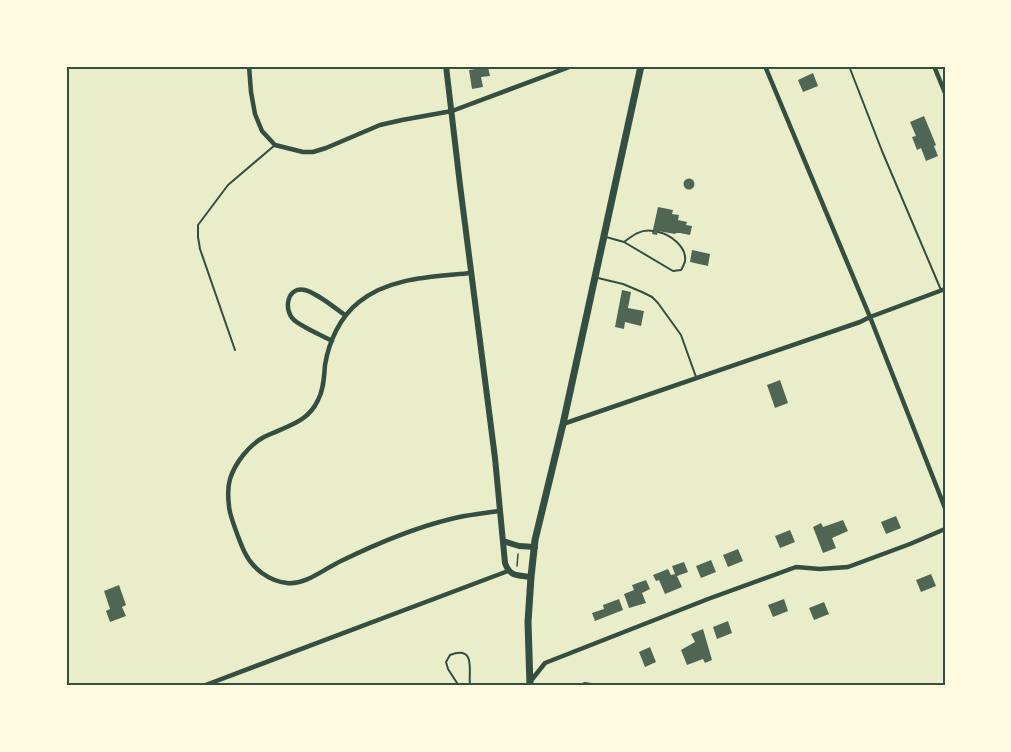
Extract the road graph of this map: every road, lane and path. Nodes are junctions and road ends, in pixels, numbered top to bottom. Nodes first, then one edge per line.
1 (249, 66) edge
2 (447, 66) edge
3 (572, 66) edge
4 (641, 66) edge
5 (765, 66) edge
6 (849, 66) edge
7 (934, 66) edge
8 (945, 93) edge
9 (452, 111) junction
10 (275, 145) junction
11 (653, 231) dead end
12 (658, 232) dead end
13 (604, 237) junction
14 (624, 242) junction
15 (471, 273) junction
16 (595, 277) junction
17 (943, 290) edge
18 (345, 315) junction
19 (870, 317) junction
20 (332, 341) junction
21 (235, 350) dead end
22 (696, 378) junction
23 (563, 424) junction
24 (945, 508) edge
25 (500, 511) junction
26 (945, 529) edge
27 (503, 541) junction
28 (535, 547) junction
29 (518, 554) dead end
30 (517, 567) dead end
31 (508, 571) junction
32 (531, 577) junction
33 (530, 684) edge
34 (203, 686) edge
35 (459, 686) edge
36 (470, 686) edge
37 (576, 686) edge
38 (592, 686) edge

1 - 10 street
2 - 9 street
3 - 9 street
4 - 13 main road
5 - 19 street
6 - 17 lane
7 - 8 street
9 - 10 street
9 - 15 street
10 - 21 lane
11 - 14 lane
12 - 14 lane
13 - 14 lane
13 - 16 main road
15 - 18 street
15 - 25 street
16 - 22 lane
16 - 23 main road
17 - 19 street
18 - 20 street
18 - 20 street
19 - 22 street
19 - 24 street
20 - 25 street
22 - 23 street
23 - 28 main road
25 - 27 street
26 - 33 street
27 - 28 street
27 - 31 street
28 - 32 main road
29 - 30 path
31 - 32 street
31 - 34 street
32 - 33 main road
35 - 36 lane
37 - 38 lane

